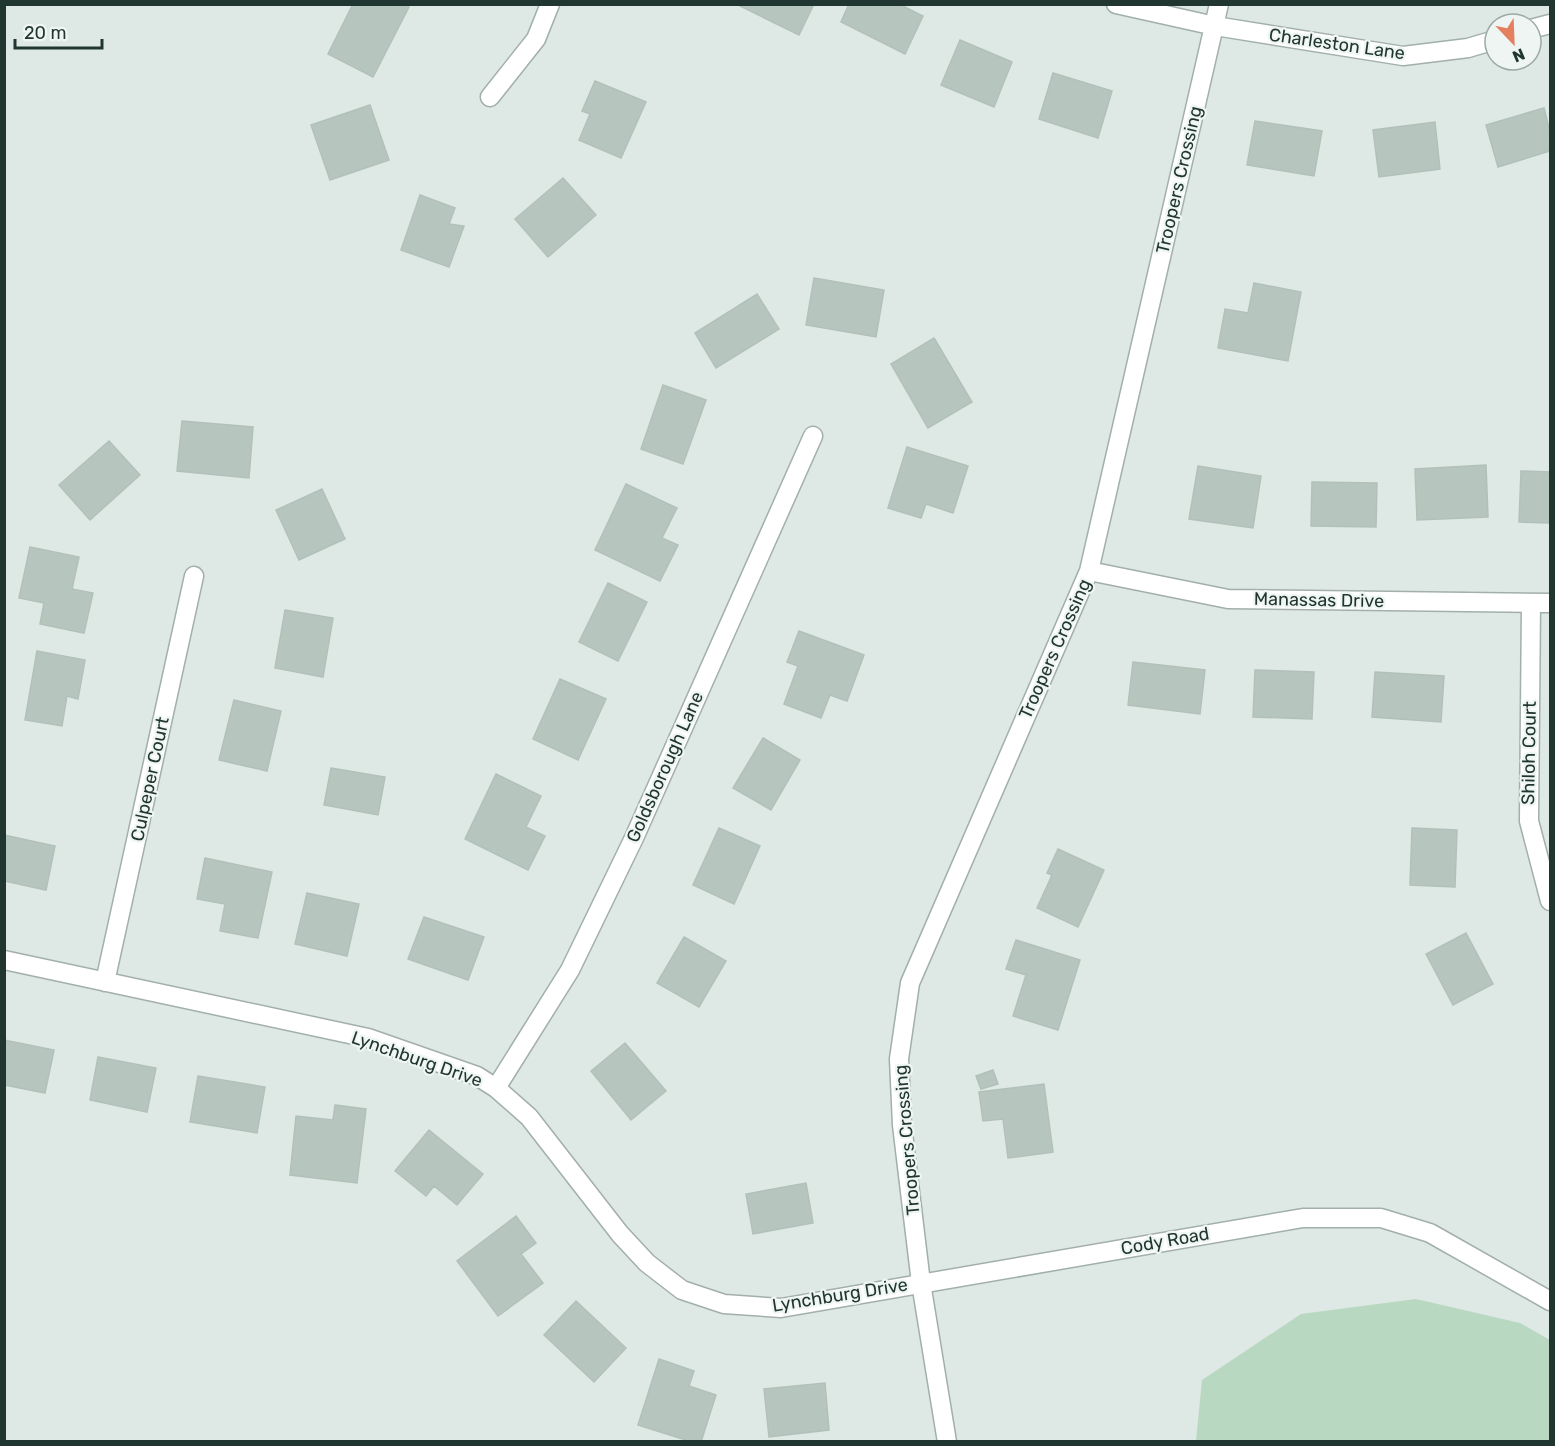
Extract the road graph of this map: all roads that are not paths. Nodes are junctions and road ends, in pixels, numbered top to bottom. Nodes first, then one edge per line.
1 (550, 4) edge
2 (1116, 4) edge
3 (1218, 4) edge
4 (1215, 26) junction
5 (1483, 44) edge
6 (490, 97) dead end
7 (813, 436) dead end
8 (1089, 571) junction
9 (194, 576) dead end
10 (1531, 603) junction
11 (1551, 603) edge
12 (1551, 901) edge
13 (4, 960) edge
14 (105, 982) junction
15 (496, 1088) junction
16 (921, 1283) junction
17 (1551, 1301) edge
18 (947, 1442) edge

1 - 6 street
2 - 4 street, Charleston Lane
3 - 4 street, Troopers Crossing
4 - 5 street, Charleston Lane
4 - 8 street, Troopers Crossing
7 - 15 street, Goldsborough Lane
8 - 10 street, Manassas Drive
8 - 16 street, Troopers Crossing
9 - 14 street, Culpeper Court
10 - 11 street, Manassas Drive
10 - 12 street, Shiloh Court
13 - 14 street, Lynchburg Drive
14 - 15 street, Lynchburg Drive
15 - 16 street, Lynchburg Drive
16 - 17 street, Cody Road
16 - 18 street

